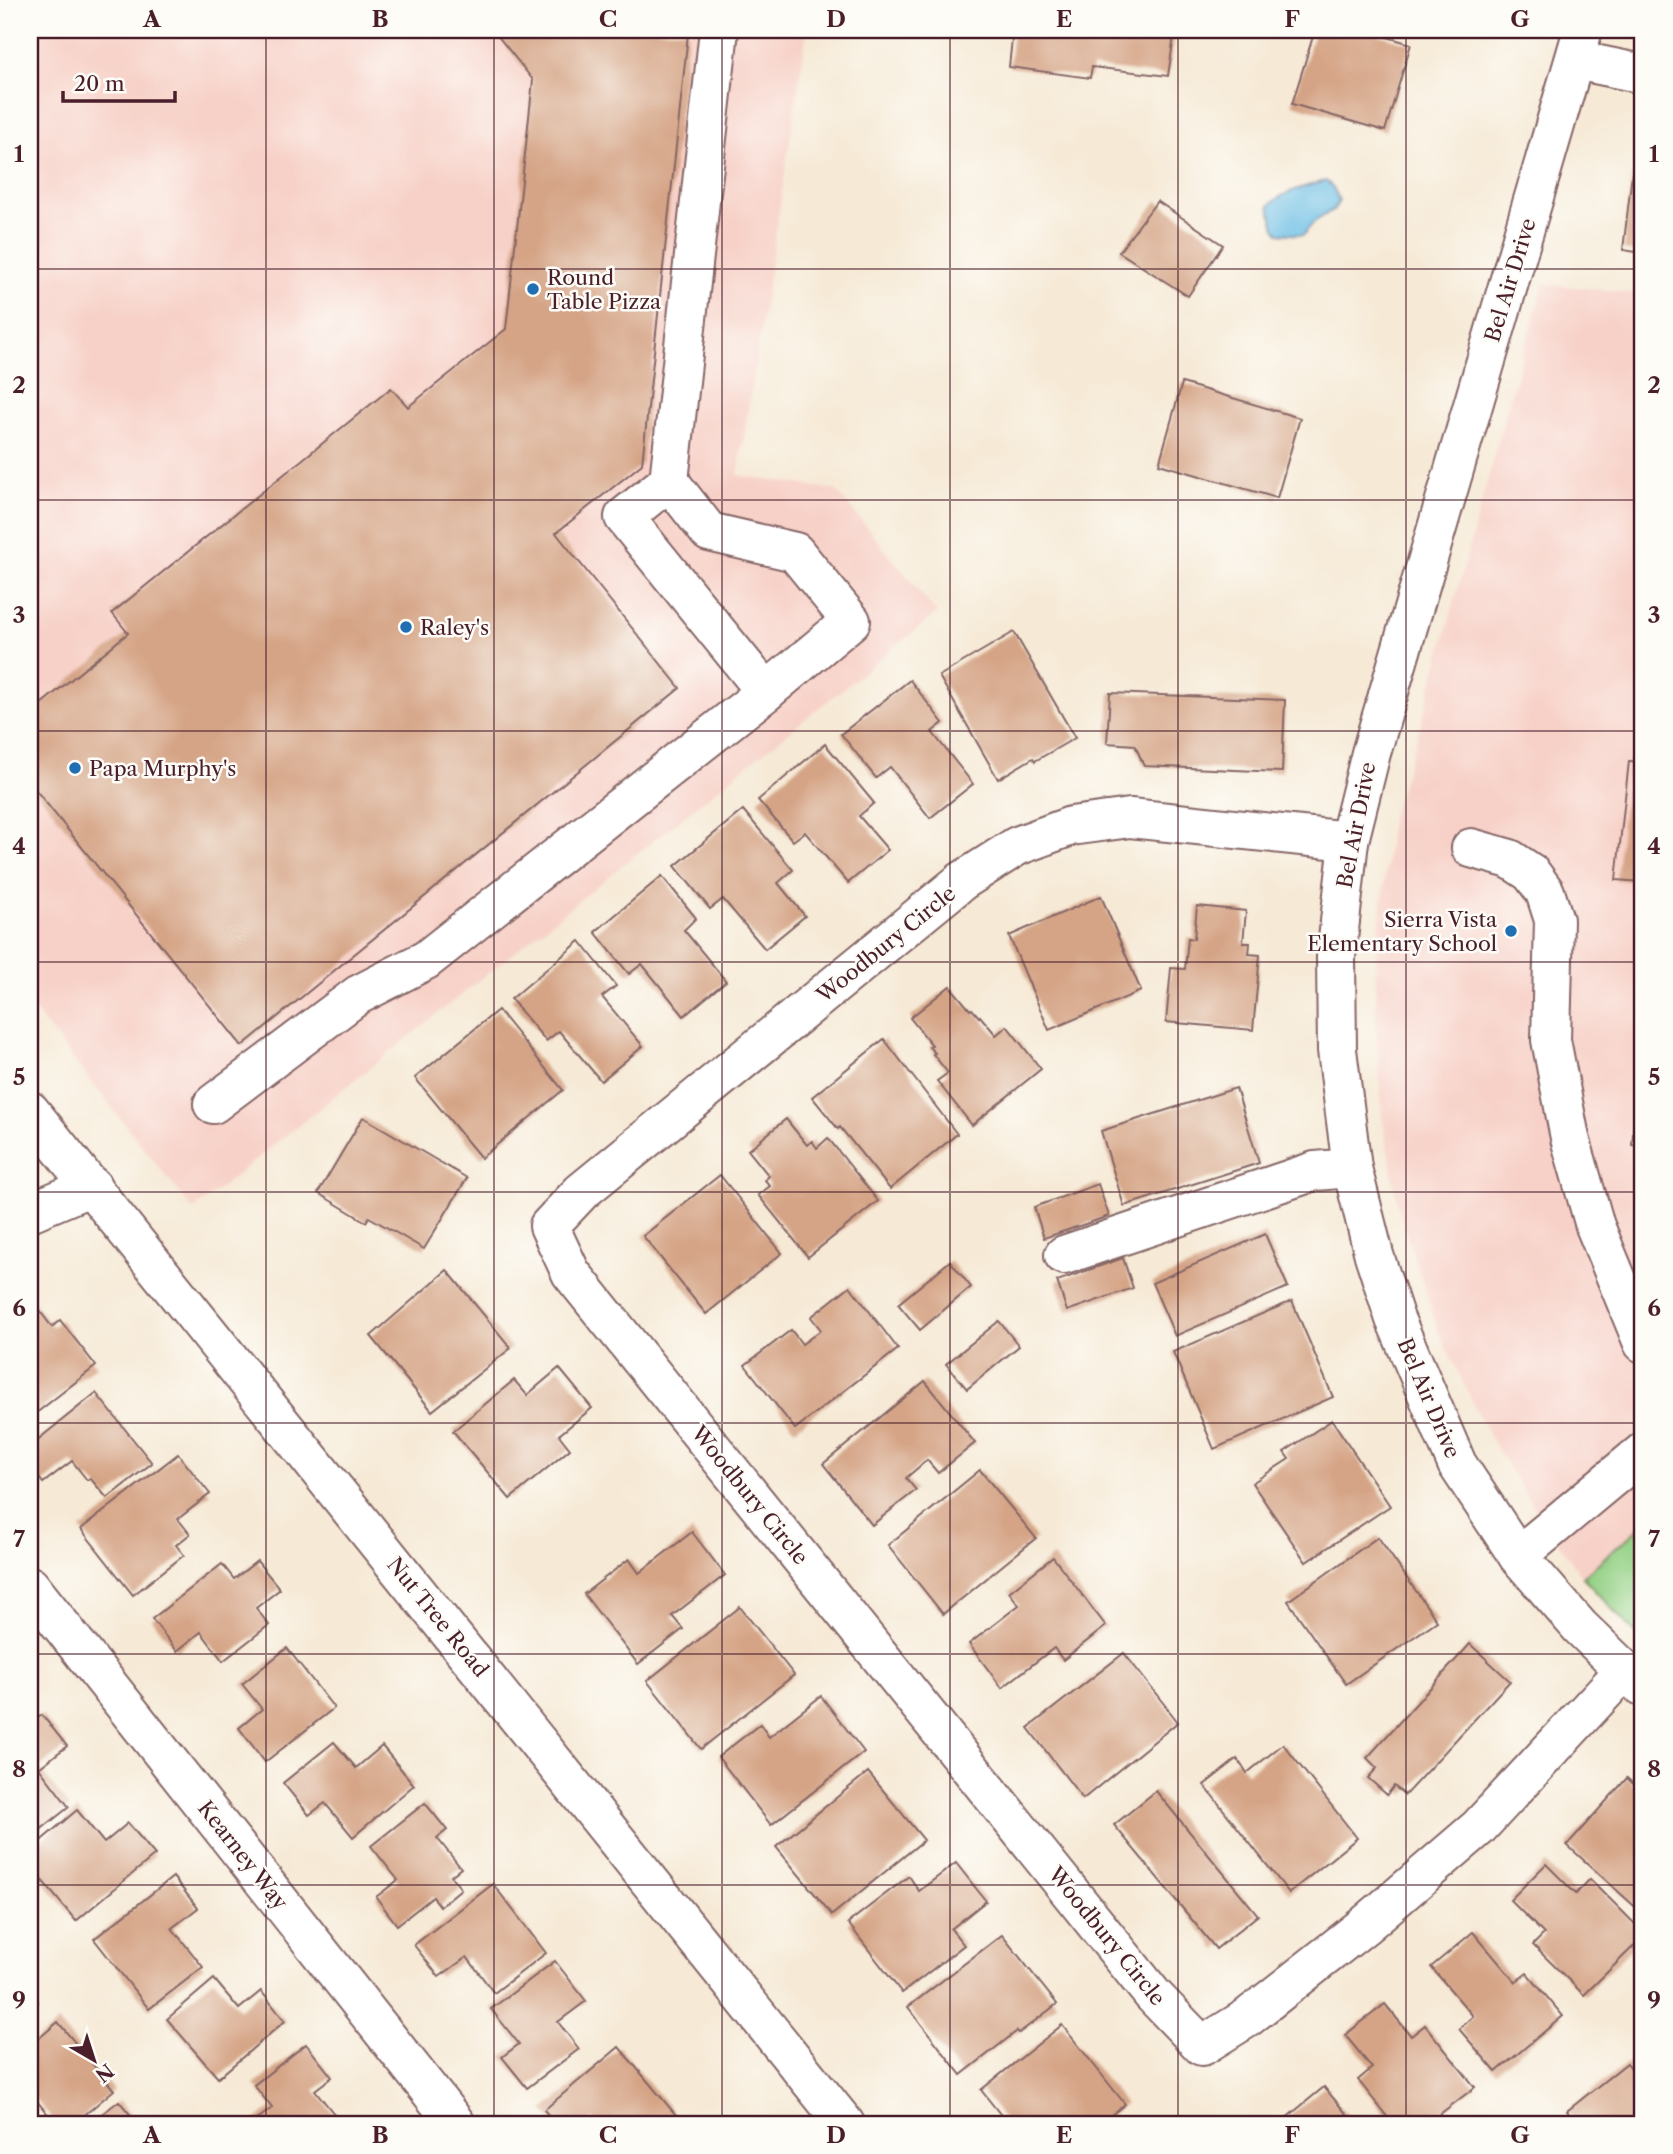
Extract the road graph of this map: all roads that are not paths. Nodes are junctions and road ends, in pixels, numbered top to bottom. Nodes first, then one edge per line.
1 (719, 30) edge
2 (1579, 45) edge
3 (1643, 74) edge
4 (670, 481) junction
5 (766, 692) junction
6 (1349, 841) junction
7 (1471, 848) dead end
8 (213, 1104) dead end
9 (30, 1111) edge
10 (1352, 1168) junction
11 (92, 1186) junction
12 (30, 1212) edge
13 (1064, 1255) dead end
14 (1643, 1343) edge
15 (1643, 1452) edge
16 (1518, 1556) junction
17 (30, 1586) edge
18 (1634, 1680) edge
19 (456, 2124) edge
20 (845, 2124) edge

1 - 4 street
2 - 3 street
2 - 6 street, Bel Air Drive
4 - 5 street
4 - 5 street
5 - 8 street
6 - 10 street, Bel Air Drive
6 - 18 street, Woodbury Circle
7 - 14 street
9 - 11 street, Nut Tree Road
10 - 13 street
10 - 16 street, Bel Air Drive
11 - 12 street
11 - 20 street, Nut Tree Road
15 - 16 street
16 - 18 street, Bel Air Drive
17 - 19 street, Kearney Way

